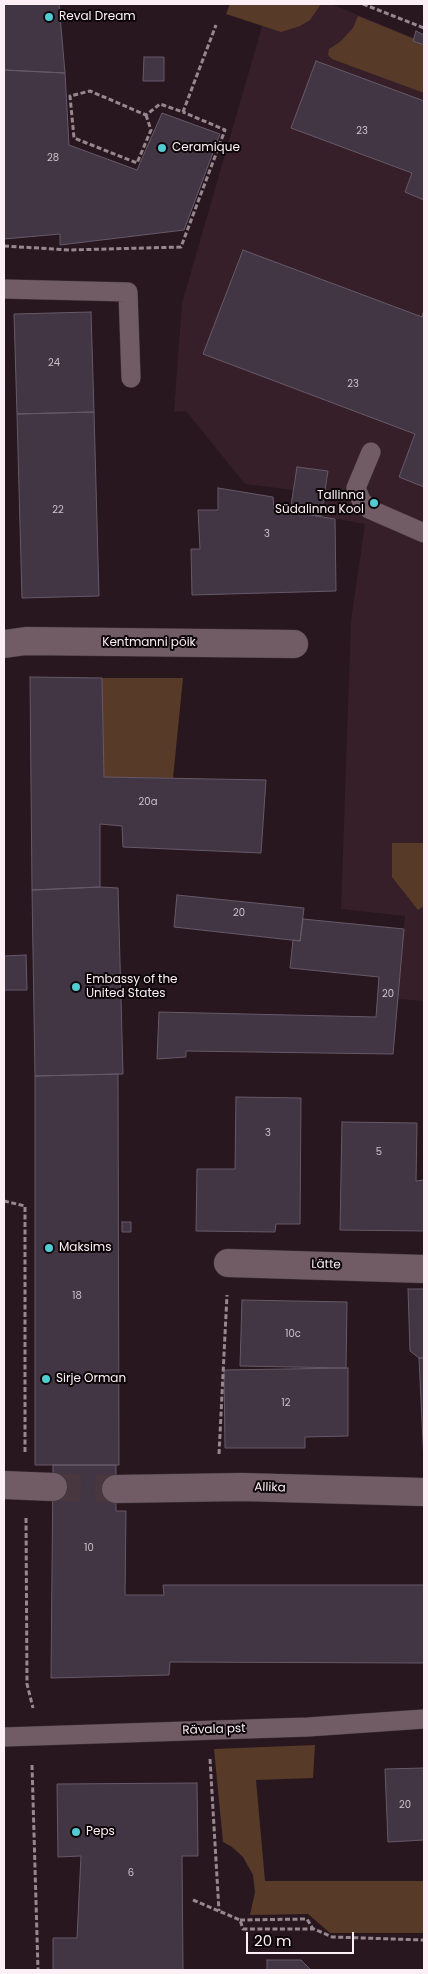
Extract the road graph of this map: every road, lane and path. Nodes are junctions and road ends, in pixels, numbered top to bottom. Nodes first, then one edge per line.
1 (363, 4) edge
2 (216, 25) dead end
3 (424, 28) edge
4 (182, 112) junction
5 (146, 115) junction
6 (4, 246) edge
7 (4, 290) edge
8 (131, 378) dead end
9 (370, 452) dead end
10 (424, 533) edge
11 (4, 644) edge
12 (294, 644) dead end
13 (228, 1263) joint
14 (424, 1269) edge
15 (4, 1485) edge
16 (52, 1487) tunnel mouth
17 (218, 1487) junction
18 (116, 1489) tunnel mouth
19 (424, 1492) edge
20 (424, 1718) edge
21 (209, 1730) junction
22 (4, 1737) edge
23 (31, 1786) dead end
24 (193, 1900) dead end
25 (219, 1911) junction
26 (240, 1920) junction
27 (314, 1929) junction
28 (424, 1940) edge
29 (38, 1970) edge

1 - 3 path
2 - 4 path
4 - 5 path
4 - 6 path
5 - 5 path
7 - 8 lane
9 - 10 lane
11 - 12 street, Kentmanni põik
13 - 14 street, Lätte
13 - 17 path
15 - 16 street
17 - 18 street, Allika
17 - 19 street, Allika
20 - 21 lane, Rävala pst
21 - 22 lane, Rävala pst
21 - 25 path
23 - 29 path
24 - 25 path
25 - 26 path
26 - 27 path
26 - 27 path
27 - 28 path

